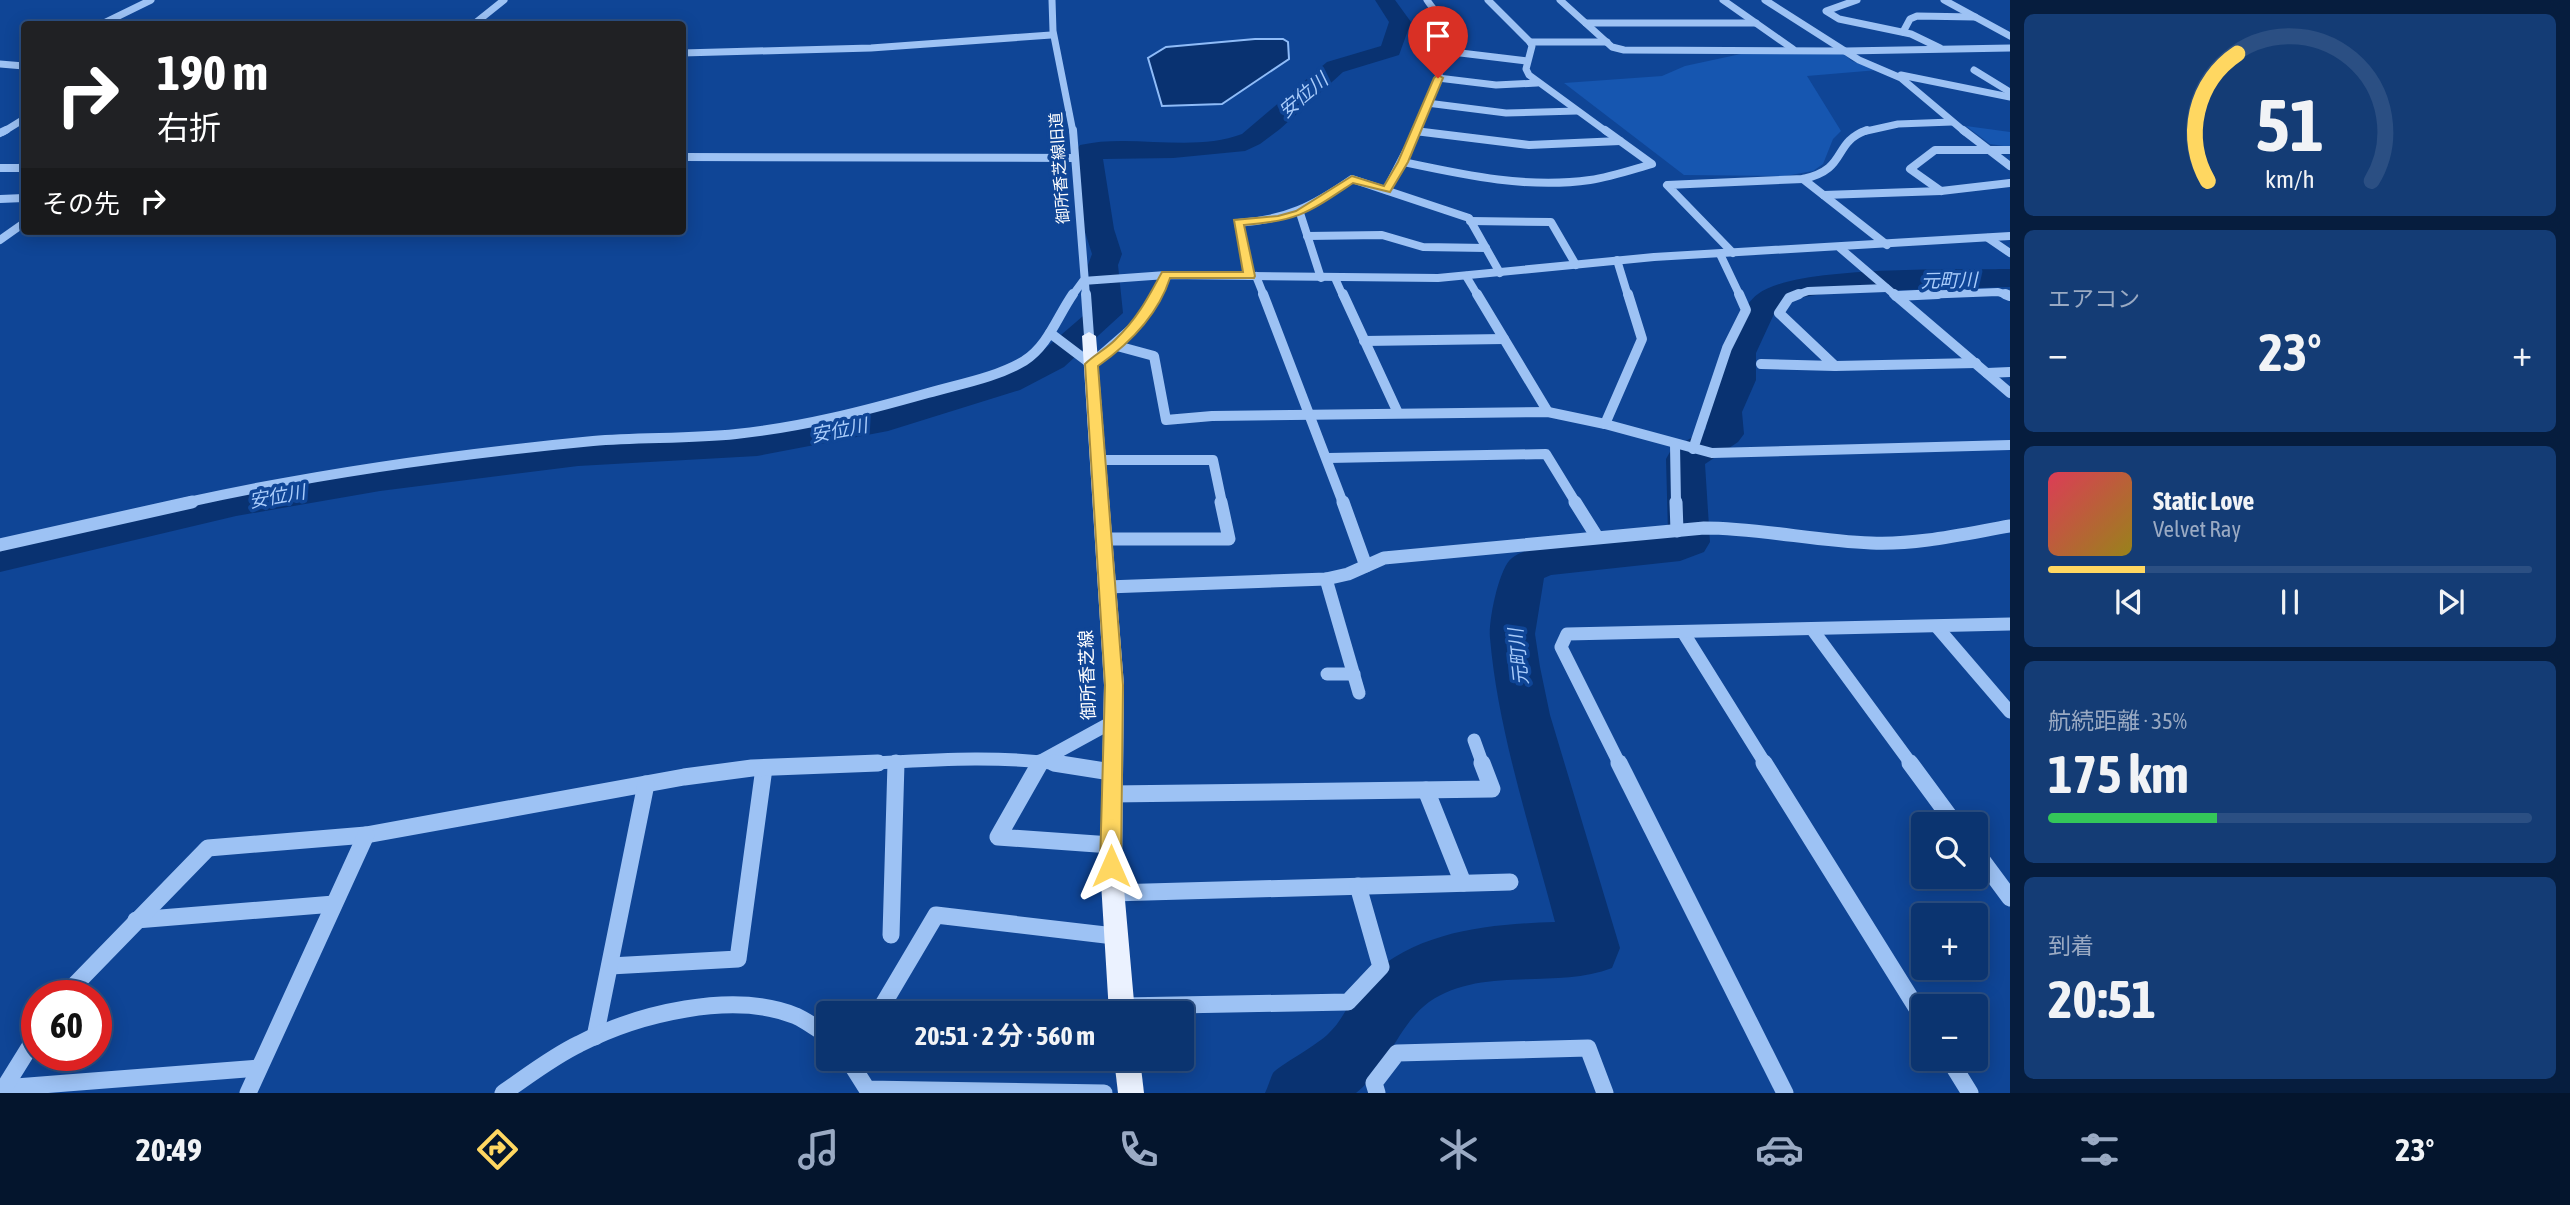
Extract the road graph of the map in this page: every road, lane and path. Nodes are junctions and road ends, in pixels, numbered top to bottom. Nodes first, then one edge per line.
1 (151, 0) edge
2 (504, 0) edge
3 (1052, 0) edge
4 (1427, 0) edge
5 (1488, 0) edge
6 (1560, 0) edge
7 (1723, 0) edge
8 (1765, 0) edge
9 (1857, 0) edge
10 (1944, 0) edge
11 (1975, 17) junction
12 (108, 21) edge
13 (478, 21) edge
14 (1586, 23) junction
15 (1756, 23) junction
16 (1903, 32) junction
17 (1051, 35) junction
18 (2010, 36) edge
19 (1530, 42) junction
20 (1607, 42) junction
21 (1940, 48) junction
22 (2010, 48) edge
23 (1793, 49) junction
24 (1444, 51) junction
25 (1846, 51) junction
26 (686, 53) edge
27 (1527, 61) junction
28 (0, 64) edge
29 (21, 64) edge
30 (1974, 70) dead end
31 (1893, 74) junction
32 (1438, 78) junction
33 (1537, 83) junction
34 (2010, 94) edge
35 (1427, 103) junction
36 (1577, 111) junction
37 (21, 121) edge
38 (1952, 122) junction
39 (1415, 131) junction
40 (0, 134) edge
41 (1620, 141) junction
42 (1987, 150) junction
43 (2010, 150) edge
44 (686, 157) edge
45 (1074, 158) junction
46 (1403, 162) junction
47 (2010, 166) edge
48 (21, 167) edge
49 (0, 168) edge
50 (1803, 179) junction
51 (2010, 183) edge
52 (1386, 190) junction
53 (1941, 191) junction
54 (1824, 195) junction
55 (21, 198) edge
56 (0, 199) edge
57 (1300, 213) junction
58 (1471, 220) junction
59 (21, 227) edge
60 (21, 228) edge
61 (0, 231) edge
62 (1307, 236) junction
63 (2010, 236) edge
64 (1988, 238) junction
65 (0, 240) edge
66 (1887, 245) junction
67 (1486, 248) junction
68 (1840, 248) junction
69 (1733, 253) junction
70 (2010, 253) edge
71 (1720, 254) junction
72 (1617, 260) junction
73 (1576, 265) junction
74 (1500, 273) junction
75 (1166, 275) junction
76 (1253, 276) junction
77 (1466, 276) junction
78 (1120, 278) joint
79 (1321, 278) junction
80 (1335, 278) junction
81 (1088, 281) junction
82 (1886, 288) junction
83 (1896, 296) junction
84 (2010, 296) edge
85 (1089, 336) joint
86 (1054, 337) junction
87 (1504, 340) junction
88 (1364, 341) junction
89 (1117, 346) junction
90 (1976, 363) junction
91 (1091, 364) junction
92 (1761, 364) dead end
93 (1835, 366) junction
94 (2010, 372) edge
95 (1987, 373) junction
96 (2010, 393) edge
97 (1548, 412) junction
98 (1398, 413) junction
99 (1312, 415) junction
100 (1605, 424) junction
101 (1675, 445) junction
102 (2010, 445) edge
103 (1693, 449) junction
104 (1328, 458) junction
105 (1098, 460) junction
106 (2010, 526) edge
107 (1677, 531) junction
108 (1597, 537) junction
109 (1104, 539) junction
110 (0, 545) edge
111 (1366, 566) junction
112 (1326, 579) junction
113 (1107, 587) junction
114 (2010, 624) edge
115 (1937, 627) junction
116 (1812, 629) junction
117 (1683, 632) junction
118 (1327, 674) dead end
119 (1354, 674) junction
120 (1360, 693) dead end
121 (2010, 712) edge
122 (1114, 721) junction
123 (1474, 740) dead end
124 (1041, 761) junction
125 (896, 762) junction
126 (764, 768) junction
127 (1111, 772) junction
128 (646, 784) junction
129 (1426, 790) junction
130 (1111, 794) junction
131 (1946, 812) edge
132 (366, 835) junction
133 (1111, 845) junction
134 (1988, 868) edge
135 (1510, 882) dead end
136 (1463, 883) junction
137 (1358, 886) junction
138 (1112, 892) junction
139 (2010, 898) edge
140 (334, 904) junction
141 (136, 920) junction
142 (891, 935) dead end
143 (1114, 936) junction
144 (610, 966) junction
145 (79, 980) edge
146 (1911, 999) edge
147 (885, 1001) edge
148 (1121, 1001) edge
149 (1194, 1007) edge
150 (816, 1028) edge
151 (595, 1037) junction
152 (21, 1061) edge
153 (259, 1068) junction
154 (856, 1071) edge
155 (1128, 1071) edge
156 (1956, 1071) edge
157 (2, 1091) edge
158 (248, 1093) edge
159 (503, 1093) edge
160 (1104, 1093) edge
161 (1131, 1093) edge
162 (1377, 1093) edge
163 (1605, 1093) edge
164 (1785, 1093) edge
165 (1970, 1093) edge

1 - 12 street
2 - 13 street
3 - 17 street, 御所香芝線旧道
4 - 24 street
5 - 19 street
6 - 14 street
7 - 15 street
8 - 25 street
9 - 16 street
10 - 11 street
11 - 16 street
11 - 18 street
14 - 15 street
14 - 20 street
15 - 23 street
16 - 21 street
17 - 26 street
17 - 45 street, 御所香芝線旧道
19 - 20 street
19 - 27 street
20 - 23 street
21 - 22 street
21 - 25 street
23 - 25 street
24 - 27 street
24 - 32 street
25 - 31 street
27 - 33 street
28 - 29 street
30 - 34 street
31 - 34 street
31 - 38 street
32 - 33 street
32 - 35 street
33 - 36 street
35 - 36 street
35 - 39 street
36 - 41 street
37 - 40 street
38 - 42 street
38 - 50 street
39 - 41 street
39 - 46 street
41 - 46 street
42 - 43 street
42 - 47 street
42 - 53 street
44 - 45 street
45 - 81 street, 御所香芝線旧道
46 - 52 street
48 - 49 street
50 - 54 street
50 - 69 street
51 - 53 street
52 - 57 street
52 - 58 street
53 - 54 street
54 - 66 street
55 - 56 street
57 - 62 street
57 - 76 street
58 - 67 street
58 - 73 street
59 - 61 street
60 - 65 street
62 - 67 street
62 - 79 street
63 - 64 street
64 - 66 street
64 - 70 street
66 - 68 street
67 - 74 street
68 - 69 street
68 - 82 street
69 - 71 street
71 - 72 street
71 - 103 street
72 - 73 street
72 - 100 street
73 - 74 street
74 - 77 street
75 - 76 street
75 - 78 street
75 - 89 street
76 - 79 street
76 - 99 street
77 - 80 street
77 - 87 street
78 - 81 street
79 - 80 street
80 - 88 street
81 - 85 street, 御所香芝線旧道
81 - 86 street
82 - 83 street
82 - 93 street
83 - 84 street
83 - 90 street
85 - 91 main road, 御所香芝線
86 - 91 street
86 - 110 street
87 - 88 street
87 - 97 street
88 - 98 street
89 - 91 street
89 - 99 street
90 - 93 street
90 - 95 street
91 - 105 main road, 御所香芝線
92 - 93 street
94 - 95 street
95 - 96 street
97 - 98 street
97 - 100 street
98 - 99 street
99 - 104 street
100 - 101 street
101 - 103 street
101 - 107 street
102 - 103 street
104 - 108 street
104 - 111 street
105 - 109 main road, 御所香芝線
105 - 109 street
106 - 107 street
107 - 108 street
108 - 111 street
109 - 113 main road, 御所香芝線
111 - 112 street
112 - 113 street
112 - 119 street
113 - 122 main road, 御所香芝線
114 - 115 street
115 - 116 street
115 - 121 street
116 - 117 street
116 - 131 street
117 - 146 street
117 - 164 street
118 - 119 street
119 - 120 street
122 - 124 street
122 - 127 main road, 御所香芝線
123 - 129 street
124 - 125 street
124 - 127 street
124 - 133 street
125 - 126 street
125 - 142 street
126 - 128 street
126 - 144 street
127 - 130 main road, 御所香芝線
128 - 132 street
128 - 144 street
129 - 130 street
129 - 136 street
130 - 133 main road, 御所香芝線
132 - 140 street
132 - 141 street
133 - 138 main road, 御所香芝線
134 - 139 street
135 - 136 street
136 - 137 street
137 - 138 street
137 - 149 street
138 - 143 main road, 御所香芝線
140 - 141 street
140 - 153 street
141 - 145 street
143 - 147 street
143 - 148 main road, 御所香芝線
144 - 151 street
150 - 151 street
151 - 159 street
152 - 157 street
153 - 157 street
153 - 158 street
154 - 160 street
155 - 161 main road
156 - 165 street
162 - 163 street

